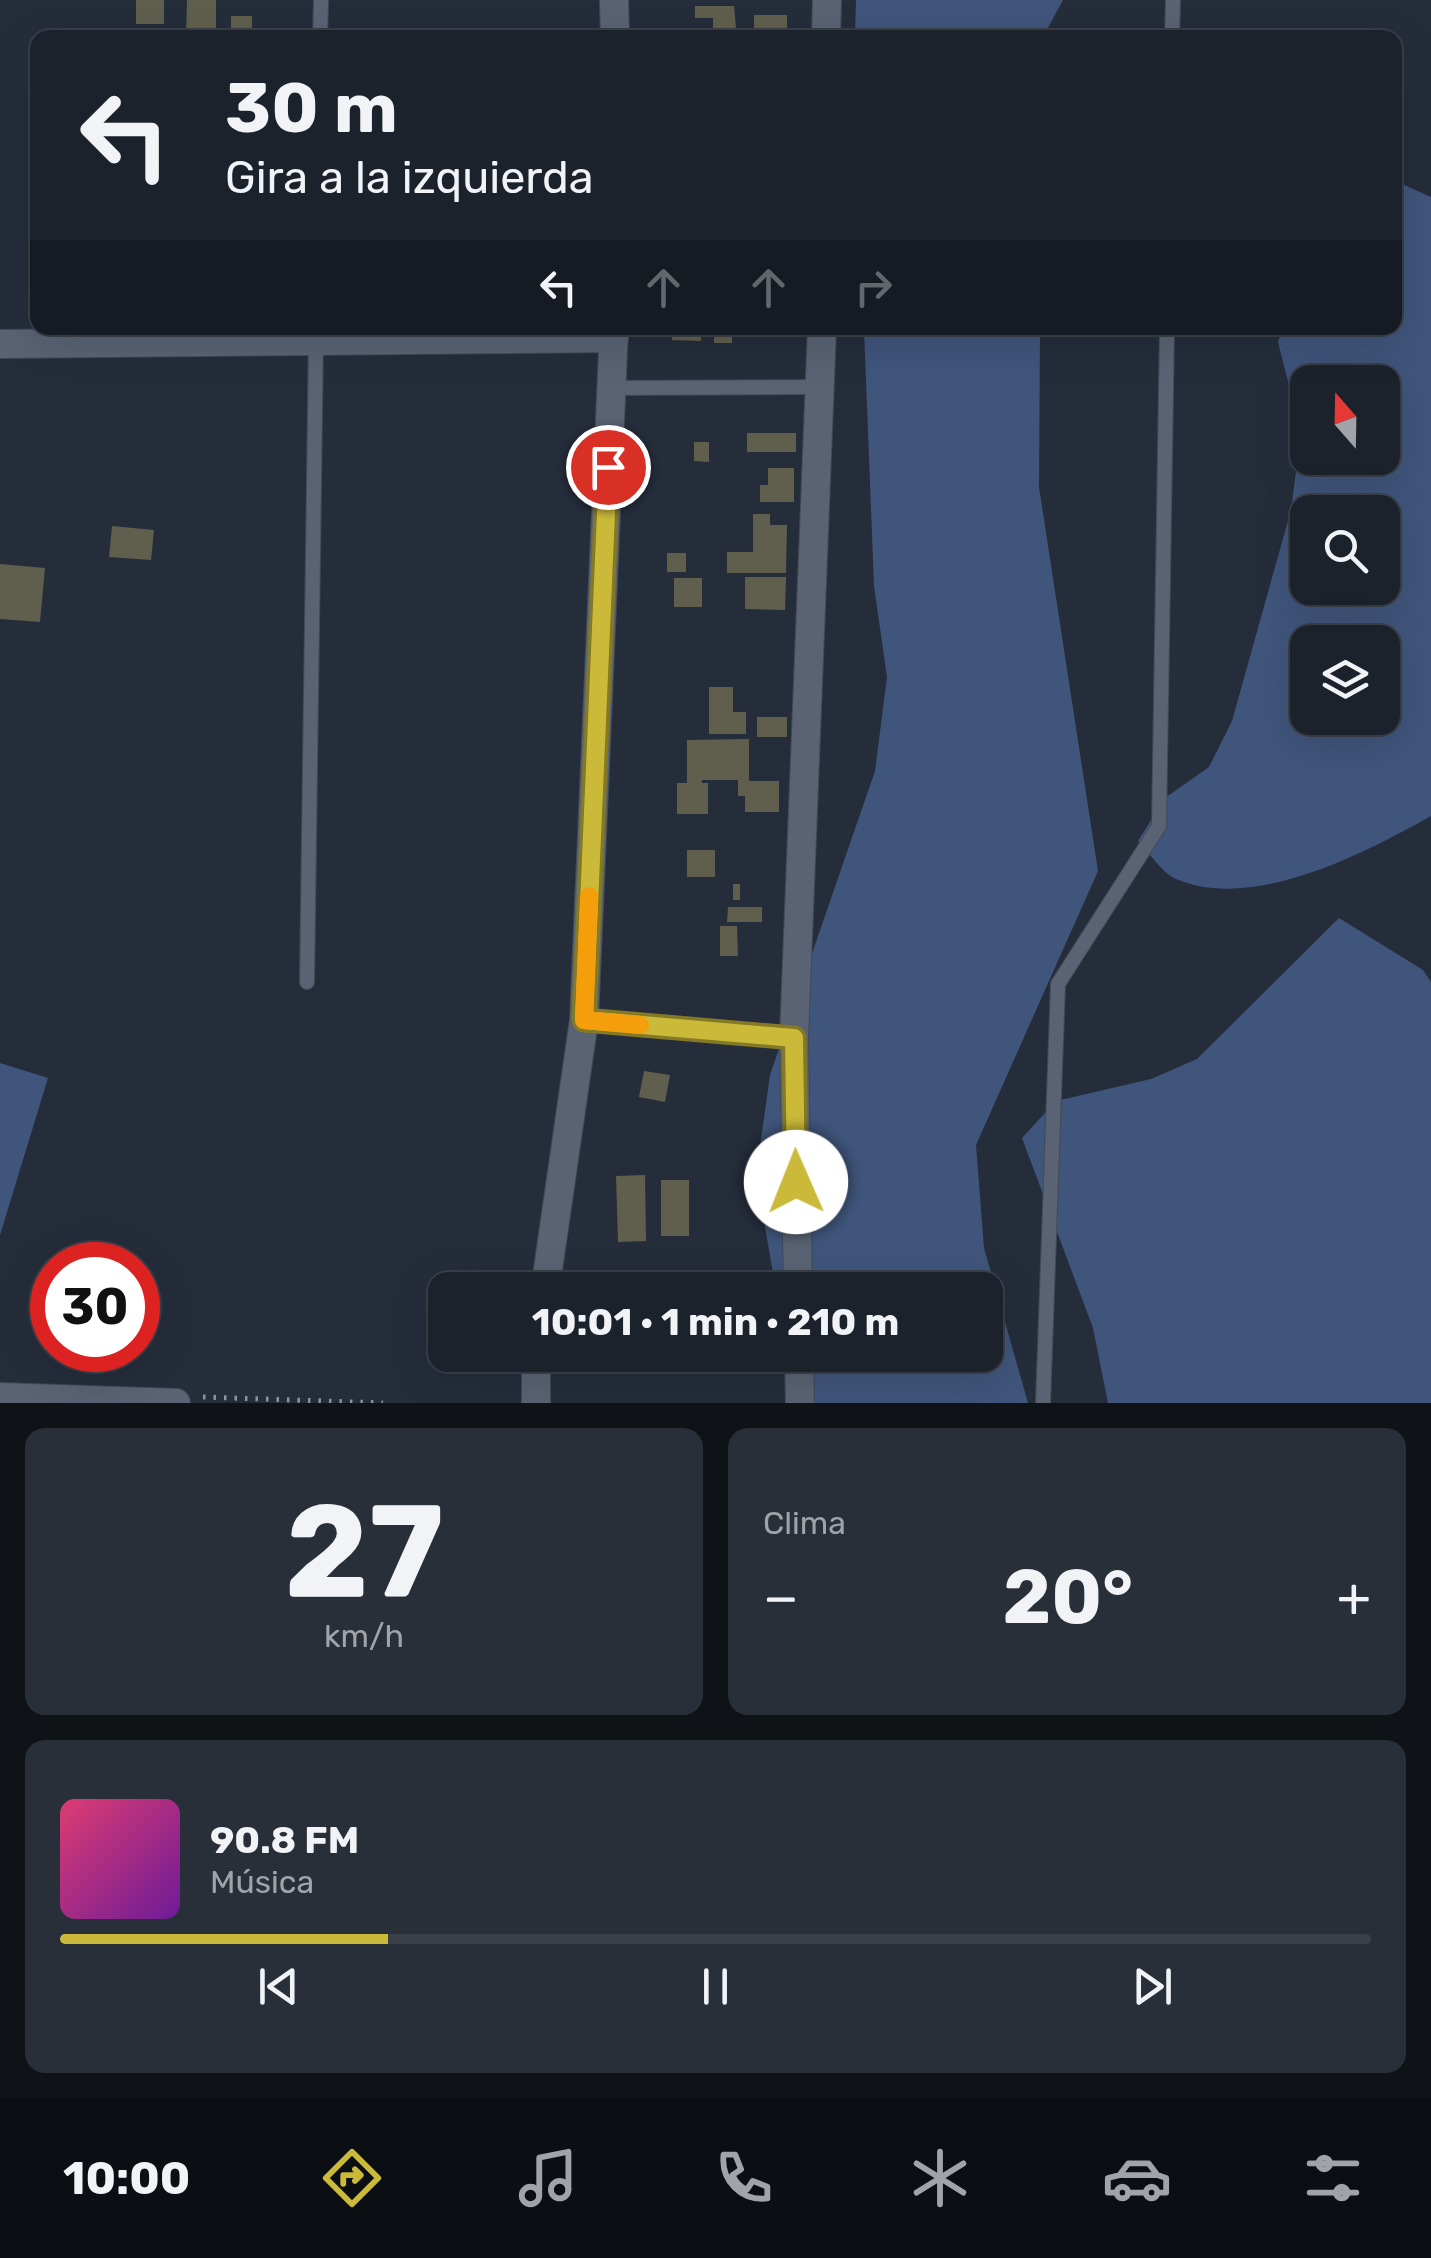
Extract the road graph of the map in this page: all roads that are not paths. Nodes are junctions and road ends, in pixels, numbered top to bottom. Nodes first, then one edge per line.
1 (321, 0) edge
2 (614, 0) edge
3 (827, 0) edge
4 (1173, 0) edge
5 (320, 30) edge
6 (614, 30) edge
7 (826, 30) edge
8 (1172, 30) edge
9 (284, 335) edge
10 (316, 335) edge
11 (614, 335) edge
12 (822, 335) edge
13 (1168, 335) edge
14 (0, 344) edge
15 (821, 387) junction
16 (611, 388) junction
17 (307, 982) dead end
18 (584, 1020) junction
19 (794, 1038) junction
20 (548, 1272) edge
21 (798, 1272) edge
22 (536, 1372) edge
23 (799, 1372) edge
24 (0, 1397) edge
25 (176, 1403) edge
26 (536, 1403) edge
27 (800, 1403) edge
28 (1044, 1403) edge

1 - 5 lane
2 - 6 street
3 - 7 street
4 - 8 lane
9 - 14 street
10 - 17 lane
11 - 16 street
12 - 15 street
13 - 28 lane
15 - 16 lane
15 - 19 street
16 - 18 street
18 - 19 lane
18 - 20 street
19 - 21 street
22 - 26 street
23 - 27 street
24 - 25 street

